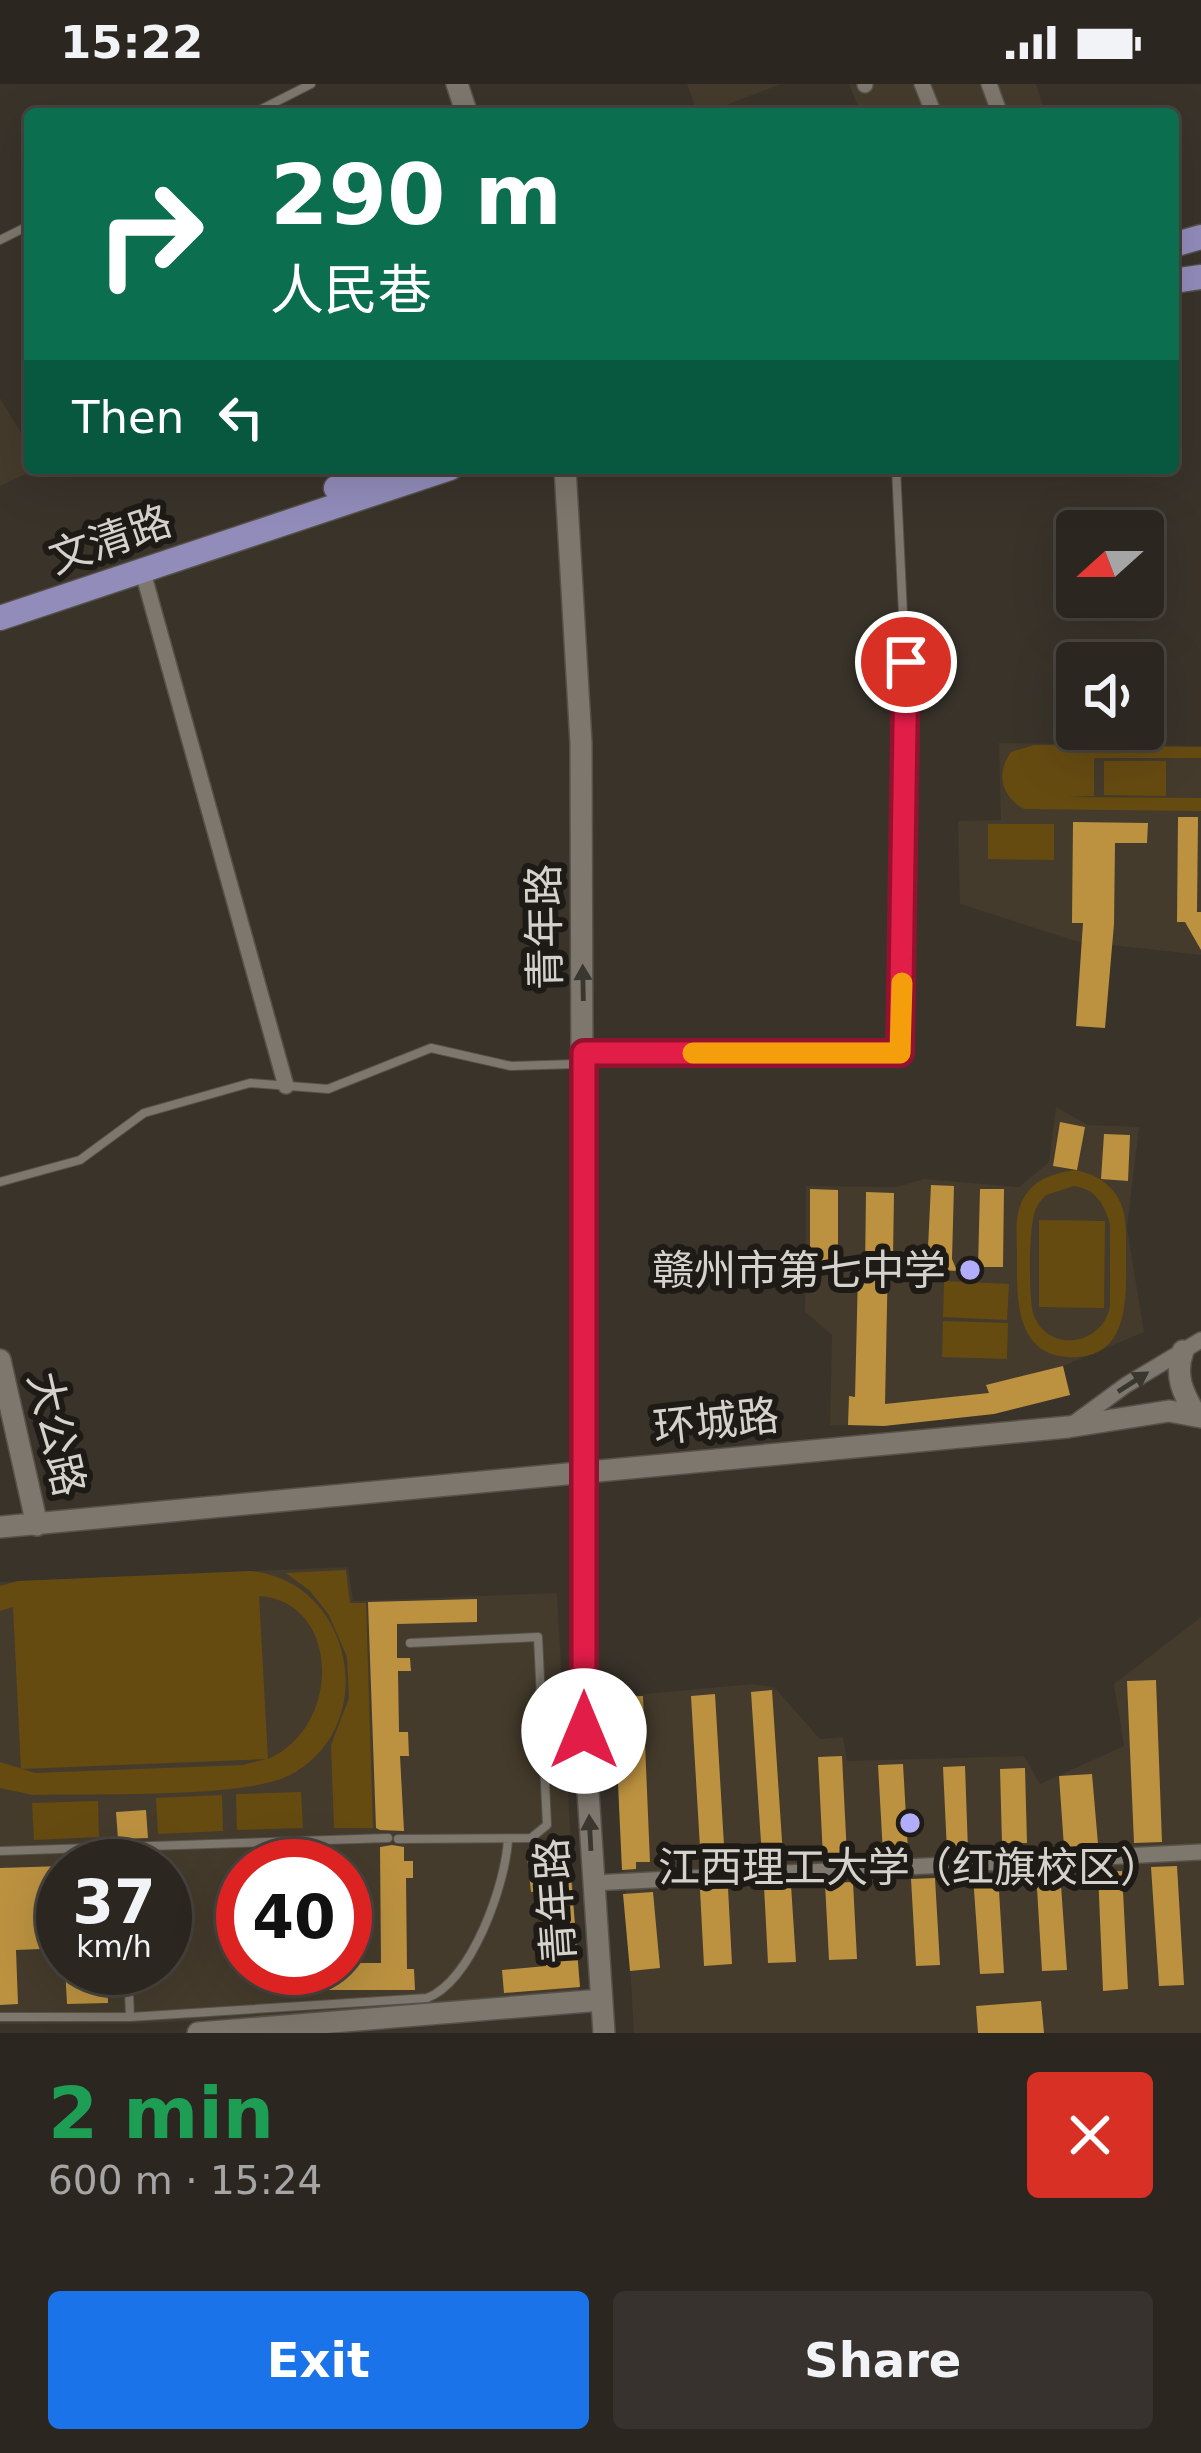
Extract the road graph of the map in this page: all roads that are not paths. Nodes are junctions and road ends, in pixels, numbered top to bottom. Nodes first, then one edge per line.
1 (311, 84) edge
2 (264, 108) edge
3 (379, 474) edge
4 (432, 474) edge
5 (565, 474) edge
6 (896, 474) edge
7 (142, 569) junction
8 (0, 602) edge
9 (0, 618) edge
10 (584, 1058) junction
11 (286, 1086) junction
12 (0, 1182) edge
13 (1192, 1346) edge
14 (0, 1360) edge
15 (1198, 1416) edge
16 (1068, 1427) junction
17 (583, 1474) junction
18 (37, 1525) junction
19 (0, 1527) edge
20 (410, 1643) dead end
21 (584, 1731) junction
22 (544, 1733) junction
23 (508, 1839) junction
24 (192, 1844) edge
25 (36, 1850) edge
26 (0, 1851) edge
27 (1201, 1852) edge
28 (592, 1882) junction
29 (129, 1995) edge
30 (601, 2000) junction
31 (130, 2017) junction
32 (0, 2018) edge
33 (198, 2033) edge
34 (604, 2033) edge

1 - 2 lane
3 - 8 main road, 文清路
4 - 7 main road, 文清路
10 -> 5 street, 青年路
6 - 10 lane
7 - 9 main road, 文清路
7 - 11 street
10 - 11 lane
10 - 17 street, 青年路
11 - 12 lane
13 - 15 street
16 -> 13 street
14 - 18 street, 大公路
15 - 16 street, 环城路
16 - 17 street, 环城路
17 - 18 street, 环城路
17 - 21 street, 青年路
18 - 19 street, 环城路
20 - 22 lane
21 - 22 lane
28 -> 21 street, 青年路
22 - 23 lane
23 - 24 lane
23 - 31 lane
25 - 26 lane
27 - 28 street
28 - 30 street, 青年路
29 - 31 lane
30 - 33 street
30 - 34 street, 青年路
31 - 32 lane

